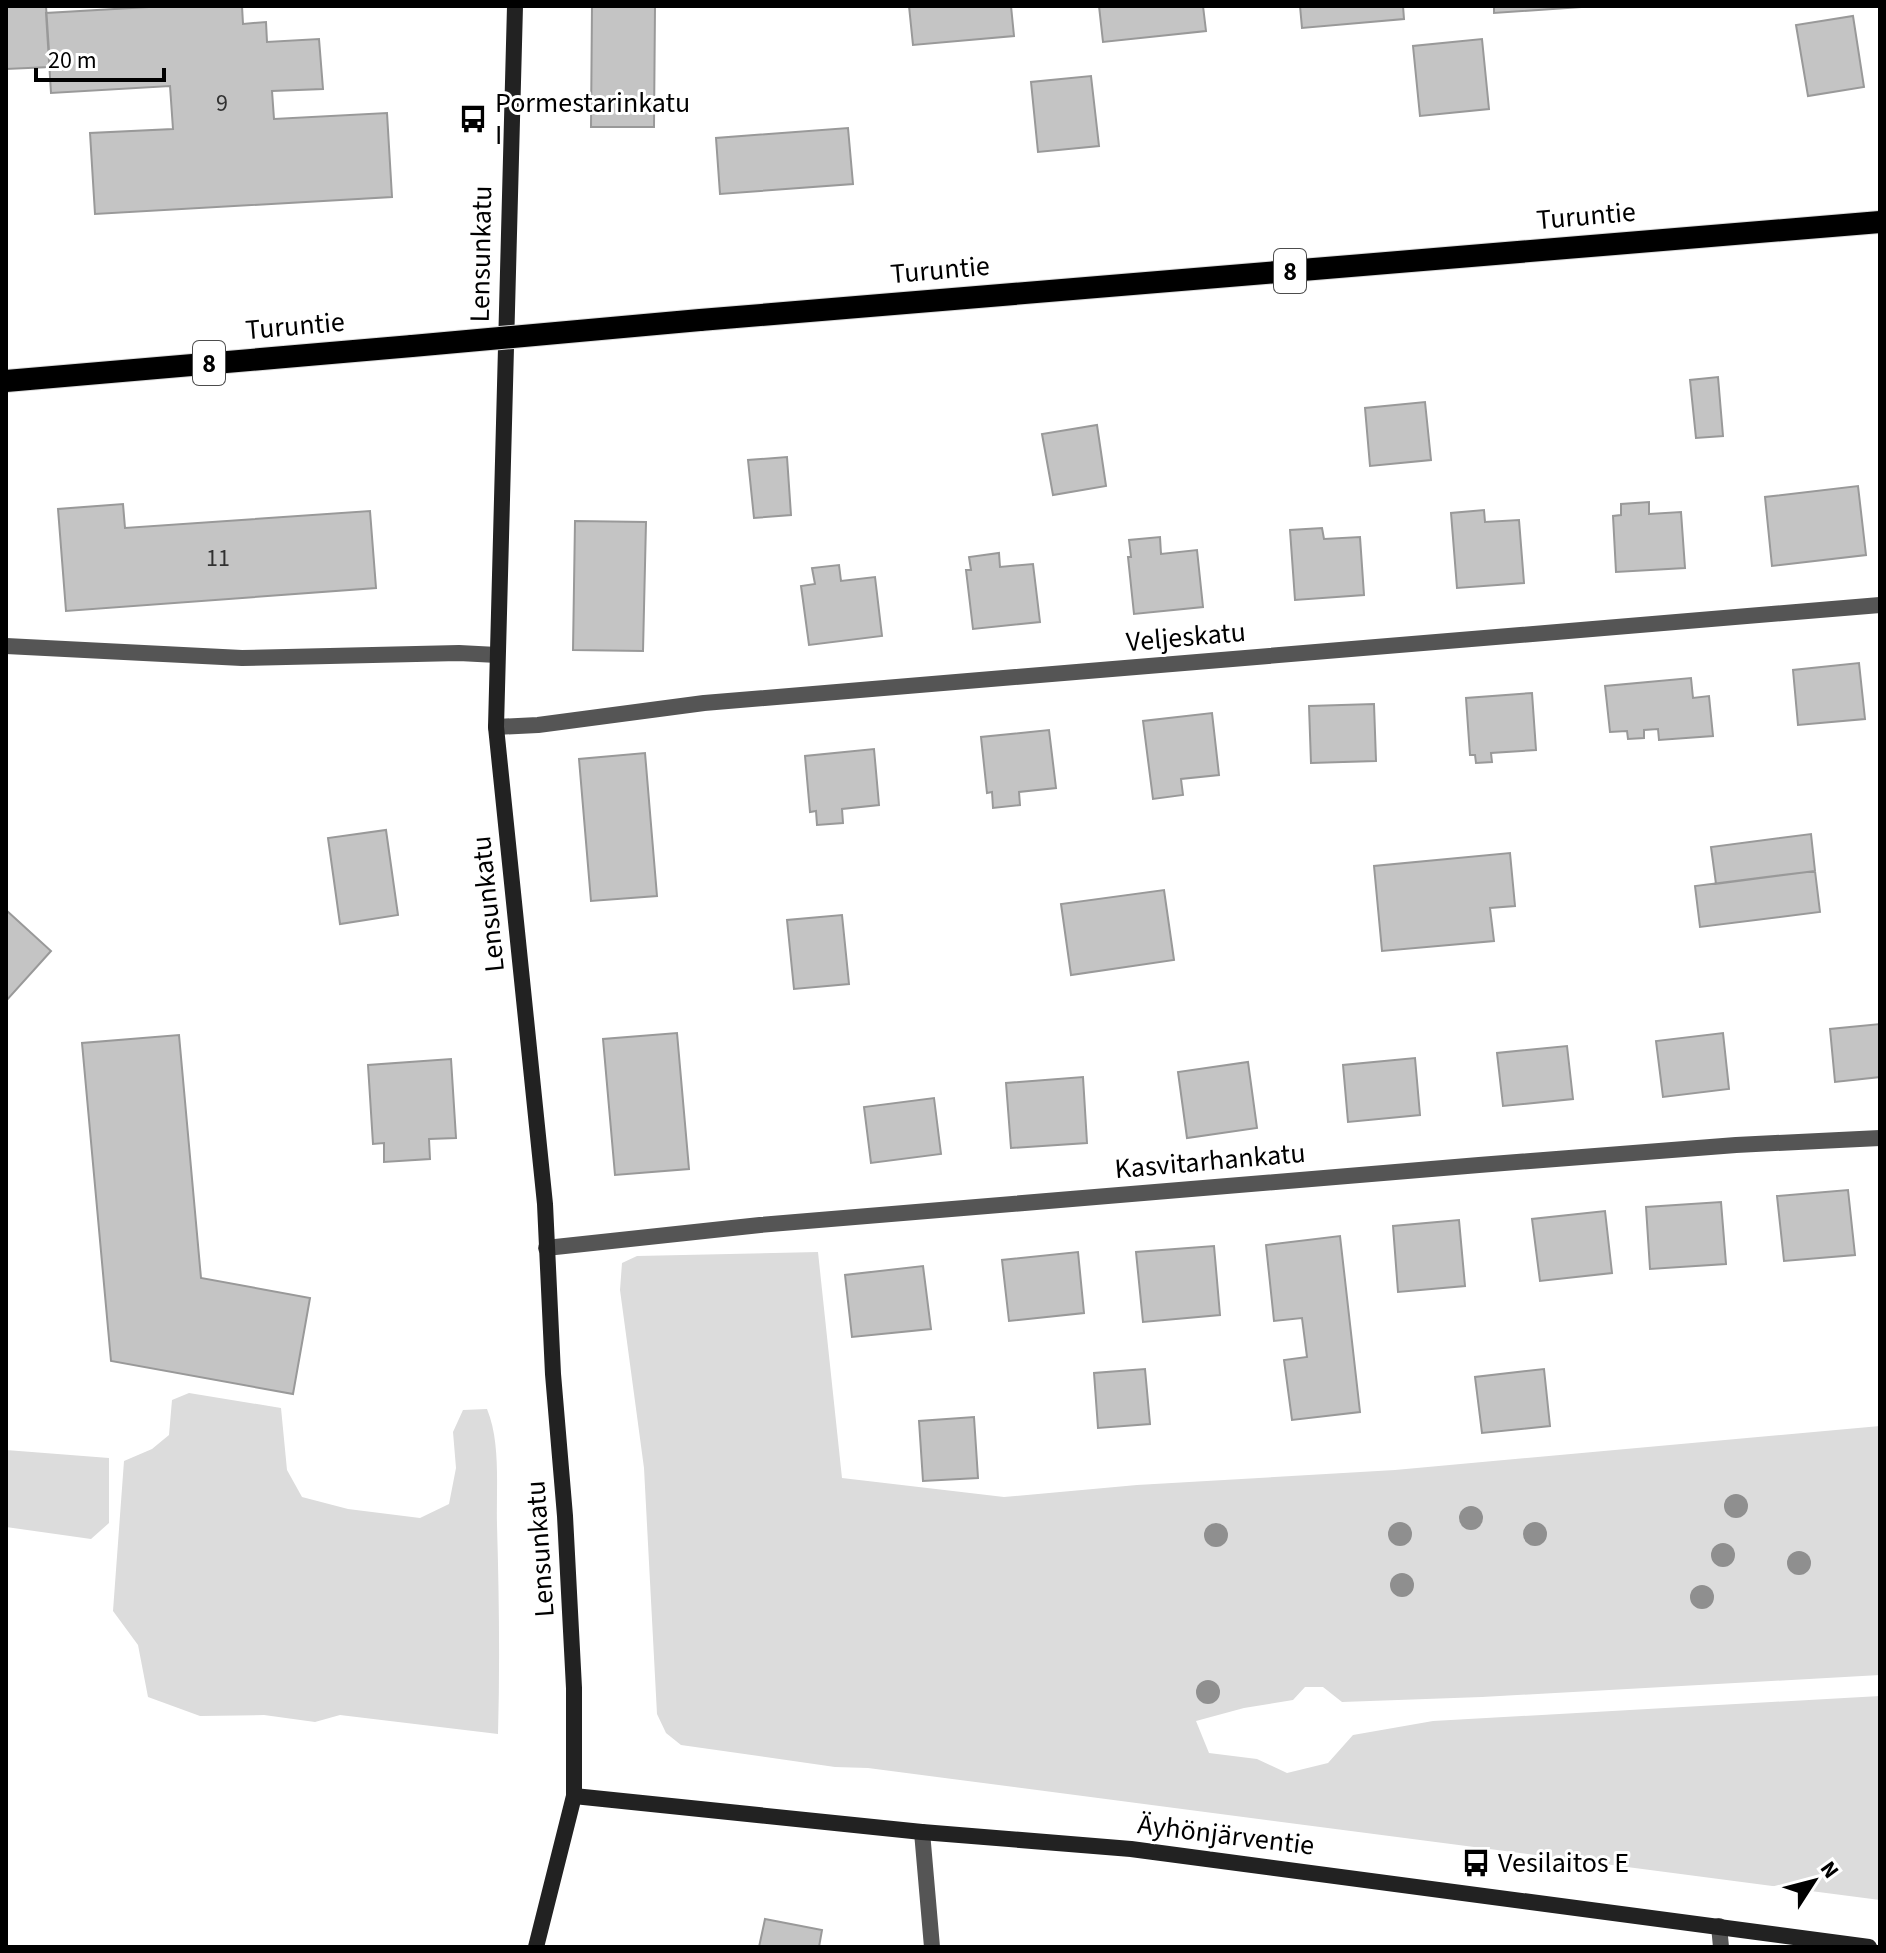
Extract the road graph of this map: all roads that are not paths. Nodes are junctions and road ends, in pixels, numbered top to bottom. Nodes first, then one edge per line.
1 (515, 6) edge
2 (1880, 222) edge
3 (6, 381) edge
4 (1880, 605) edge
5 (6, 646) edge
6 (497, 655) junction
7 (496, 727) junction
8 (1880, 1138) edge
9 (546, 1248) junction
10 (574, 1796) junction
11 (922, 1832) junction
12 (1719, 1926) junction
13 (536, 1947) edge
14 (932, 1947) edge
15 (1721, 1947) edge
16 (1869, 1947) edge

1 - 6 main road, Lensunkatu
2 - 3 highway, Turuntie / 8, bridge
4 - 7 street, Veljeskatu
5 - 6 street
6 - 7 main road, Lensunkatu
7 - 9 main road, Lensunkatu
8 - 9 street, Kasvitarhankatu
9 - 10 main road, Lensunkatu
10 - 11 main road, Äyhönjärventie
10 - 13 main road, Lensunkatu
11 - 12 main road, Äyhönjärventie
11 - 14 street
12 - 15 street
12 - 16 main road, Äyhönjärventie

